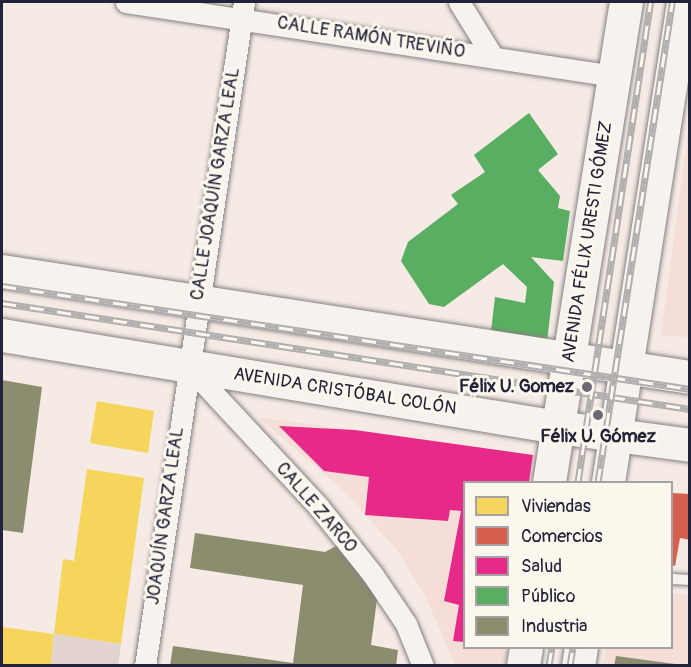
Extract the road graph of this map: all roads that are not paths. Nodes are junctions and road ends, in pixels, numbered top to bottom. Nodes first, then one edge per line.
1 (126, 2) edge
2 (459, 2) edge
3 (626, 2) edge
4 (683, 2) edge
5 (243, 10) edge
6 (493, 57) junction
7 (615, 76) junction
8 (679, 86) edge
9 (2, 272) edge
10 (198, 303) junction
11 (2, 335) edge
12 (568, 361) junction
13 (188, 366) junction
14 (627, 369) junction
15 (690, 377) edge
16 (557, 427) junction
17 (616, 436) junction
18 (690, 445) edge
19 (549, 481) edge
20 (608, 481) edge
21 (673, 579) edge
22 (690, 580) edge
23 (526, 649) edge
24 (581, 649) edge
25 (145, 666) edge
26 (423, 666) edge
27 (523, 666) edge
28 (578, 666) edge

1 - 5 street, CALLE RAMÓN TREVIÑO
2 - 6 street
3 - 7 main road, AVENIDA FÉLIX URESTI GÓMEZ
4 - 8 main road
5 - 6 street, CALLE RAMÓN TREVIÑO
5 - 10 street, CALLE JOAQUÍN GARZA LEAL
6 - 7 street, CALLE RAMÓN TREVIÑO
7 - 12 main road, AVENIDA FÉLIX URESTI GÓMEZ
8 - 14 main road
9 - 10 main road
10 - 12 main road
10 - 13 street, CALLE JOAQUÍN GARZA LEAL
11 - 13 main road, AVENIDA CRISTÓBAL COLÓN
12 - 14 main road
12 - 16 main road, AVENIDA FÉLIX URESTI GÓMEZ
13 - 16 main road, AVENIDA CRISTÓBAL COLÓN
13 - 25 street, JOAQUÍN GARZA LEAL
13 - 26 street, CALLE ZARCO
14 - 15 main road
14 - 17 main road
16 - 17 main road, AVENIDA CRISTÓBAL COLÓN
16 - 19 main road, AVENIDA FÉLIX URESTI GÓMEZ
17 - 18 main road, AVENIDA CRISTÓBAL COLÓN
17 - 20 main road
21 - 22 lane
23 - 27 main road
24 - 28 main road

